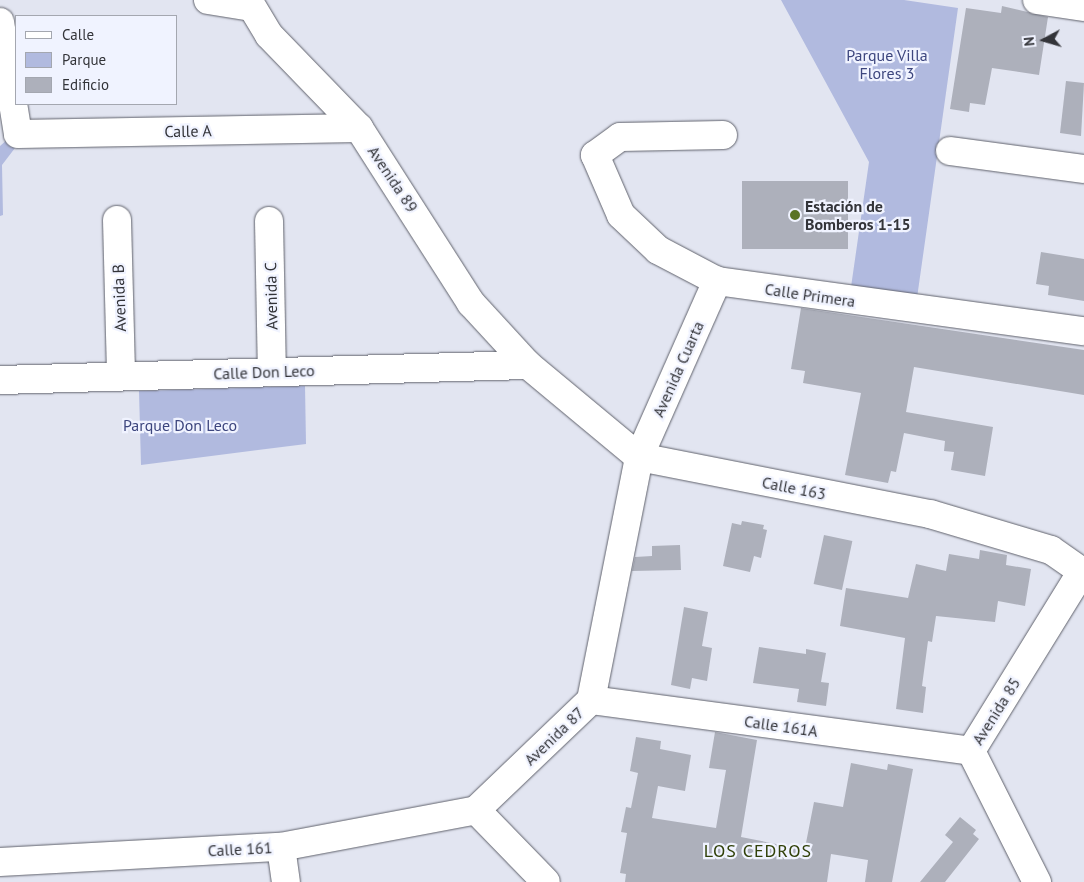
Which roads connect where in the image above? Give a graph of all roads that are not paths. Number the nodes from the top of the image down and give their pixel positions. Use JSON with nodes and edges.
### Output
{"nodes":[{"id":1,"x":208,"y":0,"type":"edge"},
{"id":2,"x":1037,"y":0,"type":"edge"},
{"id":3,"x":250,"y":3,"type":"edge"},
{"id":4,"x":1084,"y":7,"type":"edge"},
{"id":5,"x":0,"y":22,"type":"edge"},
{"id":6,"x":359,"y":128,"type":"junction"},
{"id":7,"x":723,"y":135,"type":"dead end"},
{"id":8,"x":950,"y":151,"type":"dead end"},
{"id":9,"x":1084,"y":169,"type":"edge"},
{"id":10,"x":117,"y":220,"type":"dead end"},
{"id":11,"x":269,"y":221,"type":"dead end"},
{"id":12,"x":717,"y":281,"type":"junction"},
{"id":13,"x":1084,"y":331,"type":"edge"},
{"id":14,"x":528,"y":365,"type":"junction"},
{"id":15,"x":272,"y":372,"type":"junction"},
{"id":16,"x":121,"y":376,"type":"junction"},
{"id":17,"x":0,"y":380,"type":"edge"},
{"id":18,"x":639,"y":457,"type":"junction"},
{"id":19,"x":1083,"y":572,"type":"edge"},
{"id":20,"x":591,"y":700,"type":"junction"},
{"id":21,"x":971,"y":751,"type":"junction"},
{"id":22,"x":476,"y":810,"type":"junction"},
{"id":23,"x":281,"y":847,"type":"junction"},
{"id":24,"x":0,"y":862,"type":"edge"},
{"id":25,"x":36,"y":871,"type":"edge"},
{"id":26,"x":286,"y":882,"type":"edge"},
{"id":27,"x":546,"y":882,"type":"edge"},
{"id":28,"x":1037,"y":882,"type":"edge"}],
"edges":[{"from":1,"to":3,"type":"street"},
{"from":2,"to":4,"type":"street"},
{"from":3,"to":6,"type":"street","name":"Avenida 89"},
{"from":5,"to":6,"type":"street","name":"Calle A"},
{"from":6,"to":14,"type":"street","name":"Avenida 89"},
{"from":7,"to":12,"type":"street","name":"Calle Primera"},
{"from":8,"to":9,"type":"street"},
{"from":10,"to":16,"type":"street","name":"Avenida B"},
{"from":11,"to":15,"type":"street","name":"Avenida C"},
{"from":12,"to":13,"type":"street","name":"Calle Primera"},
{"from":12,"to":18,"type":"street","name":"Avenida Cuarta"},
{"from":14,"to":15,"type":"street","name":"Calle Don Leco"},
{"from":14,"to":18,"type":"street","name":"Calle 163"},
{"from":15,"to":16,"type":"street","name":"Calle Don Leco"},
{"from":16,"to":17,"type":"street","name":"Calle Don Leco"},
{"from":18,"to":19,"type":"street","name":"Calle 163"},
{"from":18,"to":20,"type":"street","name":"Avenida 87"},
{"from":19,"to":21,"type":"street","name":"Avenida 85"},
{"from":20,"to":21,"type":"street","name":"Calle 161A"},
{"from":20,"to":22,"type":"street","name":"Avenida 87"},
{"from":21,"to":28,"type":"street","name":"Avenida 85"},
{"from":22,"to":23,"type":"street","name":"Calle 161"},
{"from":22,"to":27,"type":"street"},
{"from":23,"to":25,"type":"street","name":"Calle 161"},
{"from":23,"to":26,"type":"street"},
{"from":24,"to":25,"type":"street","name":"Calle 161"}]}
